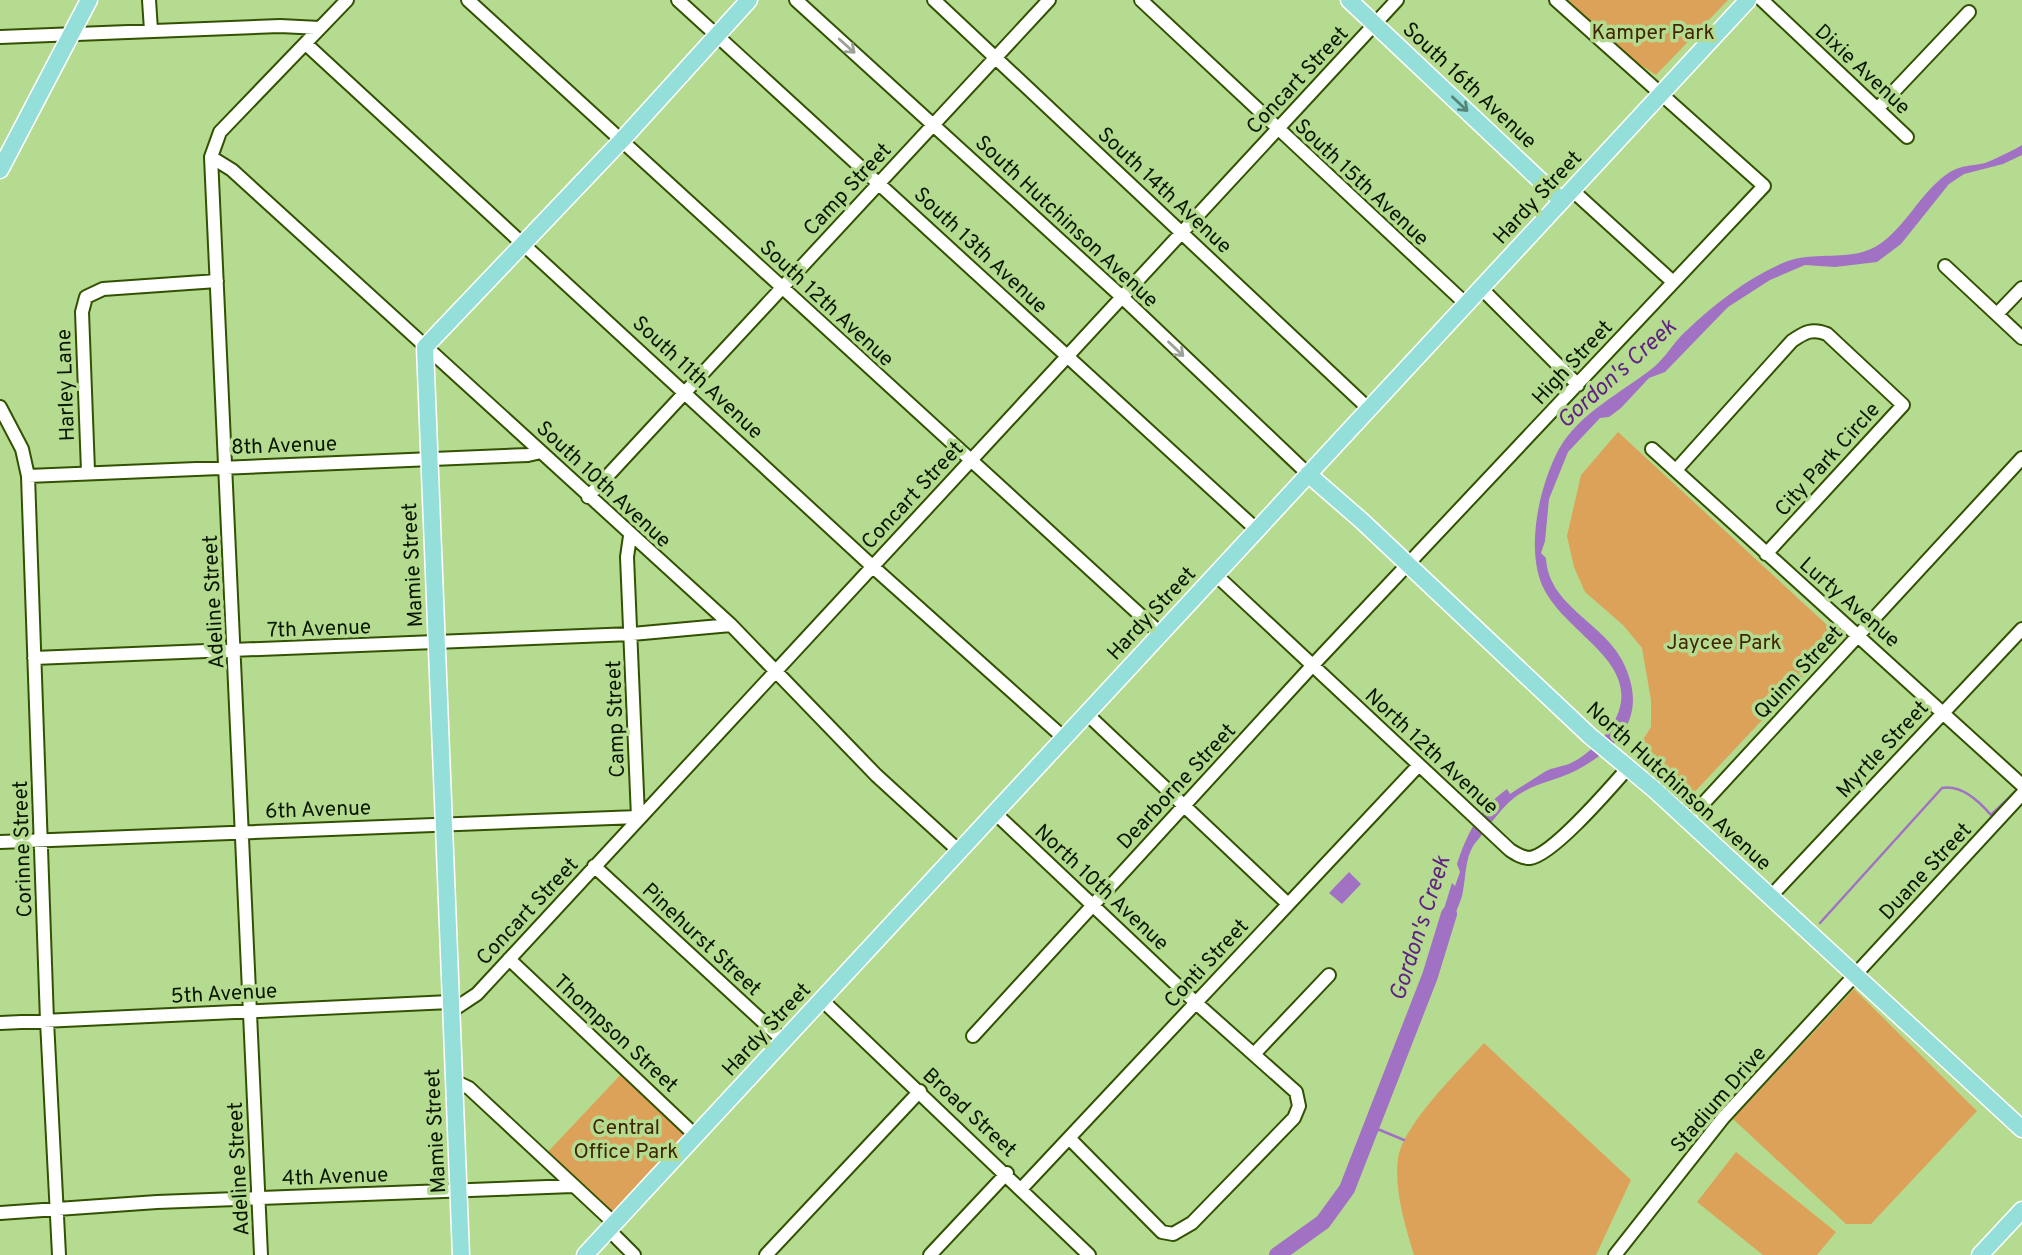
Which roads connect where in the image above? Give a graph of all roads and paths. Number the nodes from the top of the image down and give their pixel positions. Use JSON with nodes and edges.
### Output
{"nodes":[{"id":1,"x":89,"y":0,"type":"edge"},
{"id":2,"x":149,"y":0,"type":"edge"},
{"id":3,"x":346,"y":0,"type":"edge"},
{"id":4,"x":468,"y":0,"type":"edge"},
{"id":5,"x":677,"y":0,"type":"edge"},
{"id":6,"x":749,"y":0,"type":"edge"},
{"id":7,"x":796,"y":0,"type":"edge"},
{"id":8,"x":934,"y":0,"type":"edge"},
{"id":9,"x":1049,"y":0,"type":"edge"},
{"id":10,"x":1142,"y":0,"type":"edge"},
{"id":11,"x":1349,"y":0,"type":"edge"},
{"id":12,"x":1397,"y":0,"type":"edge"},
{"id":13,"x":1556,"y":0,"type":"edge"},
{"id":14,"x":1748,"y":0,"type":"edge"},
{"id":15,"x":1762,"y":0,"type":"edge"},
{"id":16,"x":1969,"y":12,"type":"dead end"},
{"id":17,"x":1374,"y":24,"type":"junction"},
{"id":18,"x":320,"y":28,"type":"junction"},
{"id":19,"x":151,"y":30,"type":"junction"},
{"id":20,"x":72,"y":35,"type":"junction"},
{"id":21,"x":716,"y":36,"type":"junction"},
{"id":22,"x":0,"y":37,"type":"edge"},
{"id":23,"x":306,"y":44,"type":"junction"},
{"id":24,"x":995,"y":57,"type":"junction"},
{"id":25,"x":1660,"y":96,"type":"junction"},
{"id":26,"x":1879,"y":107,"type":"junction"},
{"id":27,"x":933,"y":124,"type":"junction"},
{"id":28,"x":1278,"y":130,"type":"junction"},
{"id":29,"x":1907,"y":137,"type":"dead end"},
{"id":30,"x":622,"y":140,"type":"junction"},
{"id":31,"x":211,"y":157,"type":"junction"},
{"id":32,"x":0,"y":170,"type":"edge"},
{"id":33,"x":880,"y":182,"type":"junction"},
{"id":34,"x":1567,"y":195,"type":"junction"},
{"id":35,"x":1182,"y":233,"type":"junction"},
{"id":36,"x":524,"y":242,"type":"junction"},
{"id":37,"x":1945,"y":266,"type":"dead end"},
{"id":38,"x":217,"y":281,"type":"junction"},
{"id":39,"x":1673,"y":282,"type":"junction"},
{"id":40,"x":782,"y":287,"type":"junction"},
{"id":41,"x":1481,"y":288,"type":"junction"},
{"id":42,"x":2022,"y":288,"type":"edge"},
{"id":43,"x":1122,"y":297,"type":"junction"},
{"id":44,"x":1466,"y":304,"type":"junction"},
{"id":45,"x":1997,"y":314,"type":"junction"},
{"id":46,"x":2022,"y":338,"type":"edge"},
{"id":47,"x":425,"y":347,"type":"junction"},
{"id":48,"x":1068,"y":356,"type":"junction"},
{"id":49,"x":1578,"y":385,"type":"junction"},
{"id":50,"x":685,"y":391,"type":"junction"},
{"id":51,"x":0,"y":407,"type":"edge"},
{"id":52,"x":1369,"y":409,"type":"junction"},
{"id":53,"x":1652,"y":449,"type":"dead end"},
{"id":54,"x":541,"y":452,"type":"junction"},
{"id":55,"x":428,"y":458,"type":"junction"},
{"id":56,"x":2022,"y":458,"type":"edge"},
{"id":57,"x":970,"y":462,"type":"junction"},
{"id":58,"x":226,"y":466,"type":"junction"},
{"id":59,"x":1676,"y":470,"type":"junction"},
{"id":60,"x":88,"y":471,"type":"junction"},
{"id":61,"x":1308,"y":474,"type":"junction"},
{"id":62,"x":28,"y":476,"type":"junction"},
{"id":63,"x":588,"y":497,"type":"junction"},
{"id":64,"x":1257,"y":530,"type":"junction"},
{"id":65,"x":631,"y":536,"type":"junction"},
{"id":66,"x":1766,"y":554,"type":"junction"},
{"id":67,"x":1409,"y":564,"type":"junction"},
{"id":68,"x":872,"y":566,"type":"junction"},
{"id":69,"x":1216,"y":575,"type":"junction"},
{"id":70,"x":731,"y":625,"type":"junction"},
{"id":71,"x":2022,"y":629,"type":"edge"},
{"id":72,"x":1161,"y":634,"type":"junction"},
{"id":73,"x":632,"y":635,"type":"junction"},
{"id":74,"x":1857,"y":635,"type":"junction"},
{"id":75,"x":437,"y":643,"type":"junction"},
{"id":76,"x":235,"y":650,"type":"junction"},
{"id":77,"x":34,"y":659,"type":"junction"},
{"id":78,"x":1312,"y":666,"type":"junction"},
{"id":79,"x":776,"y":671,"type":"junction"},
{"id":80,"x":1943,"y":712,"type":"junction"},
{"id":81,"x":1087,"y":714,"type":"junction"},
{"id":82,"x":1064,"y":738,"type":"junction"},
{"id":83,"x":1419,"y":765,"type":"junction"},
{"id":84,"x":1623,"y":765,"type":"junction"},
{"id":85,"x":2022,"y":785,"type":"edge"},
{"id":86,"x":2022,"y":794,"type":"edge"},
{"id":87,"x":1185,"y":805,"type":"junction"},
{"id":88,"x":995,"y":813,"type":"junction"},
{"id":89,"x":638,"y":817,"type":"junction"},
{"id":90,"x":1688,"y":820,"type":"junction"},
{"id":91,"x":445,"y":824,"type":"junction"},
{"id":92,"x":241,"y":831,"type":"junction"},
{"id":93,"x":40,"y":841,"type":"junction"},
{"id":94,"x":0,"y":842,"type":"edge"},
{"id":95,"x":959,"y":851,"type":"junction"},
{"id":96,"x":594,"y":866,"type":"junction"},
{"id":97,"x":1771,"y":897,"type":"junction"},
{"id":98,"x":1093,"y":904,"type":"junction"},
{"id":99,"x":1288,"y":904,"type":"junction"},
{"id":100,"x":509,"y":959,"type":"junction"},
{"id":101,"x":1329,"y":975,"type":"dead end"},
{"id":102,"x":1856,"y":975,"type":"junction"},
{"id":103,"x":822,"y":1000,"type":"junction"},
{"id":104,"x":1195,"y":1002,"type":"junction"},
{"id":105,"x":450,"y":1007,"type":"junction"},
{"id":106,"x":249,"y":1010,"type":"junction"},
{"id":107,"x":47,"y":1021,"type":"junction"},
{"id":108,"x":0,"y":1023,"type":"edge"},
{"id":109,"x":974,"y":1036,"type":"dead end"},
{"id":110,"x":784,"y":1041,"type":"junction"},
{"id":111,"x":1254,"y":1055,"type":"junction"},
{"id":112,"x":454,"y":1081,"type":"junction"},
{"id":113,"x":920,"y":1091,"type":"junction"},
{"id":114,"x":2022,"y":1129,"type":"edge"},
{"id":115,"x":696,"y":1136,"type":"junction"},
{"id":116,"x":1069,"y":1138,"type":"junction"},
{"id":117,"x":1006,"y":1173,"type":"junction"},
{"id":118,"x":573,"y":1186,"type":"junction"},
{"id":119,"x":1022,"y":1188,"type":"junction"},
{"id":120,"x":459,"y":1190,"type":"junction"},
{"id":121,"x":259,"y":1198,"type":"junction"},
{"id":122,"x":57,"y":1210,"type":"junction"},
{"id":123,"x":2022,"y":1210,"type":"edge"},
{"id":124,"x":0,"y":1213,"type":"edge"},
{"id":125,"x":612,"y":1226,"type":"junction"},
{"id":126,"x":59,"y":1255,"type":"edge"},
{"id":127,"x":261,"y":1255,"type":"edge"},
{"id":128,"x":461,"y":1255,"type":"edge"},
{"id":129,"x":585,"y":1255,"type":"edge"},
{"id":130,"x":634,"y":1255,"type":"edge"},
{"id":131,"x":765,"y":1255,"type":"edge"},
{"id":132,"x":930,"y":1255,"type":"edge"},
{"id":133,"x":1089,"y":1255,"type":"edge"},
{"id":134,"x":1615,"y":1255,"type":"edge"},
{"id":135,"x":1980,"y":1255,"type":"edge"}],
"edges":[{"from":1,"to":20,"type":"main road"},
{"from":2,"to":19,"type":"street"},
{"from":3,"to":18,"type":"street","name":"Adeline Street"},
{"from":4,"to":30,"type":"street","name":"South 12th Avenue"},
{"from":5,"to":21,"type":"street","name":"South 13th Avenue"},
{"from":6,"to":21,"type":"main road"},
{"from":7,"to":27,"type":"street","name":"South Hutchinson Avenue","one_way":true},
{"from":8,"to":24,"type":"street","name":"South 14th Avenue"},
{"from":9,"to":24,"type":"street","name":"Camp Street"},
{"from":10,"to":28,"type":"street","name":"South 15th Avenue"},
{"from":11,"to":17,"type":"main road","name":"South 16th Avenue"},
{"from":12,"to":17,"type":"street","name":"Concart Street"},
{"from":13,"to":25,"type":"street"},
{"from":14,"to":25,"type":"main road","name":"Hardy Street"},
{"from":15,"to":26,"type":"street","name":"Dixie Avenue"},
{"from":16,"to":26,"type":"street"},
{"from":17,"to":28,"type":"street","name":"Concart Street"},
{"from":17,"to":34,"type":"main road","name":"South 16th Avenue","one_way":true},
{"from":18,"to":19,"type":"street"},
{"from":18,"to":23,"type":"street","name":"Adeline Street"},
{"from":19,"to":20,"type":"street"},
{"from":20,"to":22,"type":"street"},
{"from":20,"to":32,"type":"main road"},
{"from":21,"to":30,"type":"main road"},
{"from":21,"to":33,"type":"street","name":"South 13th Avenue"},
{"from":23,"to":31,"type":"street","name":"Adeline Street"},
{"from":23,"to":36,"type":"street","name":"South 11th Avenue"},
{"from":24,"to":27,"type":"street","name":"Camp Street"},
{"from":24,"to":35,"type":"street","name":"South 14th Avenue"},
{"from":25,"to":34,"type":"main road","name":"Hardy Street"},
{"from":25,"to":39,"type":"street","name":"High Street"},
{"from":26,"to":29,"type":"street","name":"Dixie Avenue"},
{"from":27,"to":33,"type":"street","name":"Camp Street"},
{"from":27,"to":43,"type":"street","name":"South Hutchinson Avenue"},
{"from":28,"to":35,"type":"street","name":"Concart Street"},
{"from":28,"to":44,"type":"street","name":"South 15th Avenue"},
{"from":30,"to":36,"type":"main road"},
{"from":30,"to":40,"type":"street","name":"South 12th Avenue"},
{"from":31,"to":38,"type":"street","name":"Adeline Street"},
{"from":31,"to":47,"type":"street","name":"South 10th Avenue"},
{"from":33,"to":40,"type":"street","name":"Camp Street"},
{"from":33,"to":48,"type":"street","name":"South 13th Avenue"},
{"from":34,"to":39,"type":"street"},
{"from":34,"to":41,"type":"main road","name":"Hardy Street"},
{"from":35,"to":43,"type":"street","name":"Concart Street"},
{"from":35,"to":52,"type":"street","name":"South 14th Avenue"},
{"from":36,"to":47,"type":"main road"},
{"from":36,"to":50,"type":"street","name":"South 11th Avenue"},
{"from":37,"to":45,"type":"street"},
{"from":38,"to":58,"type":"street","name":"Adeline Street"},
{"from":38,"to":60,"type":"street","name":"Harley Lane"},
{"from":39,"to":49,"type":"street","name":"High Street"},
{"from":40,"to":50,"type":"street","name":"Camp Street"},
{"from":40,"to":57,"type":"street","name":"South 12th Avenue"},
{"from":41,"to":44,"type":"main road","name":"Hardy Street"},
{"from":41,"to":49,"type":"street"},
{"from":42,"to":45,"type":"street"},
{"from":43,"to":48,"type":"street","name":"Concart Street"},
{"from":43,"to":61,"type":"street","name":"South Hutchinson Avenue","one_way":true},
{"from":44,"to":52,"type":"main road","name":"Hardy Street"},
{"from":45,"to":46,"type":"street"},
{"from":47,"to":54,"type":"street","name":"South 10th Avenue"},
{"from":47,"to":55,"type":"main road","name":"Mamie Street"},
{"from":48,"to":57,"type":"street","name":"Concart Street"},
{"from":48,"to":64,"type":"street","name":"South 13th Avenue"},
{"from":49,"to":67,"type":"street","name":"High Street"},
{"from":50,"to":63,"type":"street","name":"Camp Street"},
{"from":50,"to":68,"type":"street","name":"South 11th Avenue"},
{"from":51,"to":62,"type":"street","name":"Corinne Street"},
{"from":52,"to":61,"type":"main road","name":"Hardy Street"},
{"from":53,"to":59,"type":"street","name":"Lurty Avenue"},
{"from":54,"to":55,"type":"street","name":"8th Avenue"},
{"from":54,"to":63,"type":"street","name":"South 10th Avenue"},
{"from":55,"to":58,"type":"street","name":"8th Avenue"},
{"from":55,"to":75,"type":"main road","name":"Mamie Street"},
{"from":56,"to":74,"type":"street","name":"Quinn Street"},
{"from":57,"to":68,"type":"street","name":"Concart Street"},
{"from":57,"to":72,"type":"street","name":"South 12th Avenue"},
{"from":58,"to":60,"type":"street","name":"8th Avenue"},
{"from":58,"to":76,"type":"street","name":"Adeline Street"},
{"from":59,"to":66,"type":"street","name":"Lurty Avenue"},
{"from":59,"to":66,"type":"street","name":"City Park Circle"},
{"from":60,"to":62,"type":"street","name":"8th Avenue"},
{"from":61,"to":64,"type":"main road","name":"Hardy Street"},
{"from":61,"to":67,"type":"main road","name":"North Hutchinson Avenue"},
{"from":62,"to":77,"type":"street","name":"Corinne Street"},
{"from":63,"to":65,"type":"street","name":"South 10th Avenue"},
{"from":64,"to":69,"type":"main road","name":"Hardy Street"},
{"from":65,"to":70,"type":"street","name":"South 10th Avenue"},
{"from":65,"to":73,"type":"street","name":"Camp Street"},
{"from":66,"to":74,"type":"street","name":"Lurty Avenue"},
{"from":67,"to":78,"type":"street","name":"Dearborne Street"},
{"from":67,"to":84,"type":"main road","name":"North Hutchinson Avenue"},
{"from":68,"to":79,"type":"street","name":"Concart Street"},
{"from":68,"to":82,"type":"street","name":"South 11th Avenue"},
{"from":69,"to":72,"type":"main road","name":"Hardy Street"},
{"from":69,"to":78,"type":"street","name":"North 12th Avenue"},
{"from":70,"to":73,"type":"street","name":"7th Avenue"},
{"from":70,"to":79,"type":"street","name":"South 10th Avenue"},
{"from":71,"to":80,"type":"street","name":"Myrtle Street"},
{"from":72,"to":81,"type":"main road","name":"Hardy Street"},
{"from":73,"to":75,"type":"street","name":"7th Avenue"},
{"from":73,"to":89,"type":"street","name":"Camp Street"},
{"from":74,"to":80,"type":"street","name":"Lurty Avenue"},
{"from":74,"to":90,"type":"street","name":"Quinn Street"},
{"from":75,"to":76,"type":"street","name":"7th Avenue"},
{"from":75,"to":91,"type":"main road","name":"Mamie Street"},
{"from":76,"to":77,"type":"street","name":"7th Avenue"},
{"from":76,"to":92,"type":"street","name":"Adeline Street"},
{"from":77,"to":93,"type":"street","name":"Corinne Street"},
{"from":78,"to":83,"type":"street","name":"North 12th Avenue"},
{"from":78,"to":87,"type":"street","name":"Dearborne Street"},
{"from":79,"to":89,"type":"street","name":"Concart Street"},
{"from":79,"to":95,"type":"street","name":"South 10th Avenue"},
{"from":80,"to":85,"type":"street","name":"Lurty Avenue"},
{"from":80,"to":97,"type":"street","name":"Myrtle Street"},
{"from":81,"to":82,"type":"main road","name":"Hardy Street"},
{"from":81,"to":87,"type":"street"},
{"from":82,"to":88,"type":"main road","name":"Hardy Street"},
{"from":83,"to":84,"type":"street","name":"North 12th Avenue"},
{"from":83,"to":99,"type":"street","name":"Conti Street"},
{"from":84,"to":90,"type":"main road","name":"North Hutchinson Avenue"},
{"from":86,"to":102,"type":"street","name":"Duane Street"},
{"from":87,"to":98,"type":"street","name":"Dearborne Street"},
{"from":87,"to":99,"type":"street"},
{"from":88,"to":95,"type":"main road","name":"Hardy Street"},
{"from":88,"to":98,"type":"street","name":"North 10th Avenue"},
{"from":89,"to":91,"type":"street","name":"6th Avenue"},
{"from":89,"to":96,"type":"street","name":"Concart Street"},
{"from":90,"to":97,"type":"main road","name":"North Hutchinson Avenue"},
{"from":91,"to":92,"type":"street","name":"6th Avenue"},
{"from":91,"to":105,"type":"main road","name":"Mamie Street"},
{"from":92,"to":93,"type":"street","name":"6th Avenue"},
{"from":92,"to":106,"type":"street","name":"Adeline Street"},
{"from":93,"to":94,"type":"street","name":"6th Avenue"},
{"from":93,"to":107,"type":"street","name":"Corinne Street"},
{"from":95,"to":103,"type":"main road","name":"Hardy Street"},
{"from":96,"to":100,"type":"street","name":"Concart Street"},
{"from":96,"to":110,"type":"street","name":"Pinehurst Street"},
{"from":97,"to":102,"type":"main road","name":"North Hutchinson Avenue"},
{"from":98,"to":104,"type":"street","name":"North 10th Avenue"},
{"from":98,"to":109,"type":"street","name":"Dearborne Street"},
{"from":99,"to":104,"type":"street","name":"Conti Street"},
{"from":100,"to":105,"type":"street","name":"Concart Street"},
{"from":100,"to":115,"type":"street","name":"Thompson Street"},
{"from":101,"to":111,"type":"street"},
{"from":102,"to":114,"type":"main road","name":"North Hutchinson Avenue"},
{"from":102,"to":134,"type":"street","name":"Stadium Drive"},
{"from":103,"to":110,"type":"main road","name":"Hardy Street"},
{"from":103,"to":113,"type":"street","name":"Broad Street"},
{"from":104,"to":111,"type":"street","name":"North 10th Avenue"},
{"from":104,"to":116,"type":"street","name":"Conti Street"},
{"from":105,"to":106,"type":"street","name":"5th Avenue"},
{"from":105,"to":112,"type":"main road","name":"Mamie Street"},
{"from":106,"to":107,"type":"street","name":"5th Avenue"},
{"from":106,"to":121,"type":"street","name":"Adeline Street"},
{"from":107,"to":108,"type":"street","name":"5th Avenue"},
{"from":107,"to":122,"type":"street","name":"Corinne Street"},
{"from":110,"to":115,"type":"main road","name":"Hardy Street"},
{"from":111,"to":116,"type":"street","name":"North 10th Avenue"},
{"from":112,"to":118,"type":"street"},
{"from":112,"to":120,"type":"main road","name":"Mamie Street"},
{"from":113,"to":117,"type":"street","name":"Broad Street"},
{"from":113,"to":131,"type":"street"},
{"from":115,"to":125,"type":"main road","name":"Hardy Street"},
{"from":116,"to":119,"type":"street","name":"Conti Street"},
{"from":117,"to":119,"type":"street","name":"Broad Street"},
{"from":117,"to":132,"type":"street"},
{"from":118,"to":120,"type":"street","name":"4th Avenue"},
{"from":118,"to":125,"type":"street"},
{"from":119,"to":133,"type":"street","name":"Broad Street"},
{"from":120,"to":121,"type":"street","name":"4th Avenue"},
{"from":120,"to":128,"type":"main road","name":"Mamie Street"},
{"from":121,"to":122,"type":"street","name":"4th Avenue"},
{"from":121,"to":127,"type":"street","name":"Adeline Street"},
{"from":122,"to":124,"type":"street","name":"4th Avenue"},
{"from":122,"to":126,"type":"street","name":"Corinne Street"},
{"from":123,"to":135,"type":"main road"},
{"from":125,"to":129,"type":"main road","name":"Hardy Street"},
{"from":125,"to":130,"type":"street"}]}
